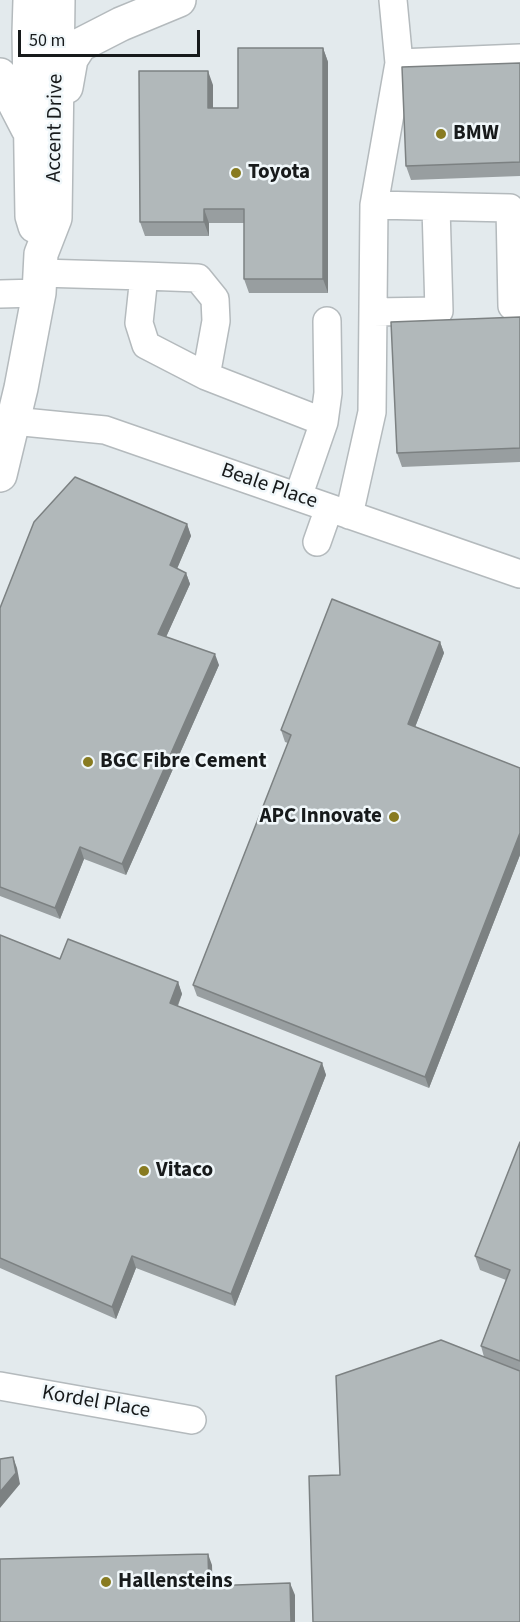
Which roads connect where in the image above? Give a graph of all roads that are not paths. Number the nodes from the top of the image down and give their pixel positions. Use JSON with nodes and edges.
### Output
{"nodes":[{"id":1,"x":30,"y":0,"type":"edge"},
{"id":2,"x":58,"y":0,"type":"edge"},
{"id":3,"x":179,"y":0,"type":"edge"},
{"id":4,"x":393,"y":0,"type":"edge"},
{"id":5,"x":520,"y":58,"type":"edge"},
{"id":6,"x":399,"y":63,"type":"junction"},
{"id":7,"x":0,"y":75,"type":"edge"},
{"id":8,"x":44,"y":132,"type":"junction"},
{"id":9,"x":374,"y":205,"type":"junction"},
{"id":10,"x":436,"y":207,"type":"junction"},
{"id":11,"x":40,"y":273,"type":"junction"},
{"id":12,"x":144,"y":276,"type":"junction"},
{"id":13,"x":0,"y":294,"type":"edge"},
{"id":14,"x":512,"y":306,"type":"dead end"},
{"id":15,"x":373,"y":312,"type":"junction"},
{"id":16,"x":327,"y":321,"type":"dead end"},
{"id":17,"x":206,"y":376,"type":"junction"},
{"id":18,"x":13,"y":421,"type":"junction"},
{"id":19,"x":324,"y":422,"type":"junction"},
{"id":20,"x":0,"y":475,"type":"edge"},
{"id":21,"x":298,"y":497,"type":"junction"},
{"id":22,"x":339,"y":512,"type":"junction"},
{"id":23,"x":317,"y":542,"type":"dead end"},
{"id":24,"x":520,"y":574,"type":"edge"},
{"id":25,"x":0,"y":1386,"type":"edge"},
{"id":26,"x":192,"y":1420,"type":"dead end"}],
"edges":[{"from":1,"to":8,"type":"main road","name":"Accent Drive"},
{"from":2,"to":8,"type":"main road","name":"Accent Drive"},
{"from":3,"to":8,"type":"main road"},
{"from":4,"to":6,"type":"street"},
{"from":5,"to":6,"type":"street"},
{"from":6,"to":9,"type":"street"},
{"from":7,"to":8,"type":"main road"},
{"from":8,"to":11,"type":"main road","name":"Accent Drive"},
{"from":9,"to":10,"type":"street"},
{"from":9,"to":15,"type":"street"},
{"from":10,"to":14,"type":"street"},
{"from":10,"to":15,"type":"street"},
{"from":11,"to":12,"type":"street"},
{"from":11,"to":13,"type":"street"},
{"from":11,"to":18,"type":"main road","name":"Accent Drive"},
{"from":12,"to":17,"type":"street"},
{"from":12,"to":17,"type":"street"},
{"from":15,"to":22,"type":"street"},
{"from":16,"to":19,"type":"street"},
{"from":17,"to":19,"type":"street"},
{"from":18,"to":20,"type":"main road","name":"Accent Drive"},
{"from":18,"to":21,"type":"street","name":"Beale Place"},
{"from":19,"to":21,"type":"street"},
{"from":21,"to":22,"type":"street","name":"Beale Place"},
{"from":22,"to":23,"type":"street"},
{"from":22,"to":24,"type":"street","name":"Beale Place"},
{"from":25,"to":26,"type":"street","name":"Kordel Place"}]}
